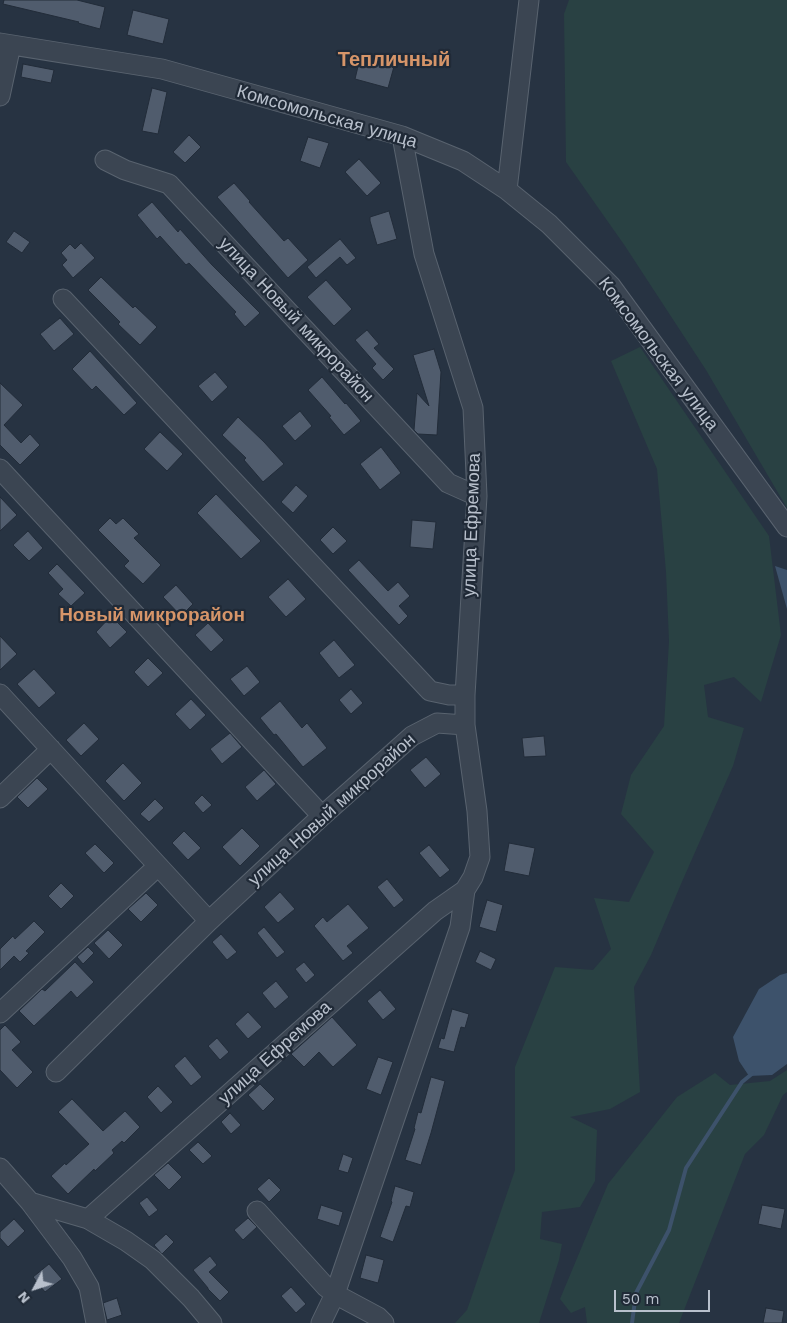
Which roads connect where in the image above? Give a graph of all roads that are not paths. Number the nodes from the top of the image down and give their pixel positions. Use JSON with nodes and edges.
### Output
{"nodes":[{"id":1,"x":529,"y":0,"type":"edge"},
{"id":2,"x":6,"y":44,"type":"edge"},
{"id":3,"x":0,"y":96,"type":"edge"},
{"id":4,"x":402,"y":136,"type":"junction"},
{"id":5,"x":105,"y":160,"type":"dead end"},
{"id":6,"x":507,"y":190,"type":"junction"},
{"id":7,"x":63,"y":299,"type":"dead end"},
{"id":8,"x":0,"y":469,"type":"edge"},
{"id":9,"x":477,"y":496,"type":"junction"},
{"id":10,"x":787,"y":527,"type":"edge"},
{"id":11,"x":0,"y":694,"type":"edge"},
{"id":12,"x":464,"y":695,"type":"junction"},
{"id":13,"x":465,"y":725,"type":"junction"},
{"id":14,"x":51,"y":749,"type":"junction"},
{"id":15,"x":0,"y":798,"type":"edge"},
{"id":16,"x":322,"y":816,"type":"junction"},
{"id":17,"x":158,"y":866,"type":"junction"},
{"id":18,"x":465,"y":890,"type":"junction"},
{"id":19,"x":209,"y":922,"type":"junction"},
{"id":20,"x":0,"y":1013,"type":"edge"},
{"id":21,"x":56,"y":1072,"type":"dead end"},
{"id":22,"x":0,"y":1168,"type":"edge"},
{"id":23,"x":30,"y":1202,"type":"junction"},
{"id":24,"x":257,"y":1211,"type":"dead end"},
{"id":25,"x":88,"y":1219,"type":"junction"},
{"id":26,"x":335,"y":1294,"type":"junction"},
{"id":27,"x":96,"y":1323,"type":"edge"},
{"id":28,"x":212,"y":1323,"type":"edge"},
{"id":29,"x":321,"y":1323,"type":"edge"},
{"id":30,"x":384,"y":1323,"type":"edge"}],
"edges":[{"from":1,"to":6,"type":"street"},
{"from":2,"to":3,"type":"street"},
{"from":2,"to":4,"type":"street","name":"Комсомольская улица"},
{"from":4,"to":6,"type":"street","name":"Комсомольская улица"},
{"from":4,"to":9,"type":"street","name":"улица Ефремова"},
{"from":5,"to":9,"type":"street","name":"улица Новый микрорайон"},
{"from":6,"to":10,"type":"street","name":"Комсомольская улица"},
{"from":7,"to":12,"type":"street"},
{"from":8,"to":16,"type":"street"},
{"from":9,"to":12,"type":"street","name":"улица Ефремова"},
{"from":11,"to":14,"type":"street"},
{"from":12,"to":13,"type":"street","name":"улица Ефремова"},
{"from":13,"to":16,"type":"street","name":"улица Новый микрорайон"},
{"from":13,"to":18,"type":"street","name":"улица Ефремова"},
{"from":14,"to":15,"type":"street"},
{"from":14,"to":17,"type":"street"},
{"from":16,"to":19,"type":"street","name":"улица Новый микрорайон"},
{"from":17,"to":19,"type":"street"},
{"from":17,"to":20,"type":"street"},
{"from":18,"to":25,"type":"street","name":"улица Ефремова"},
{"from":18,"to":26,"type":"street","name":"улица Ефремова"},
{"from":19,"to":21,"type":"street","name":"улица Новый микрорайон"},
{"from":22,"to":23,"type":"street"},
{"from":23,"to":25,"type":"street"},
{"from":23,"to":27,"type":"street"},
{"from":24,"to":26,"type":"street"},
{"from":25,"to":28,"type":"street"},
{"from":26,"to":29,"type":"street","name":"улица Ефремова"},
{"from":26,"to":30,"type":"street"}]}
